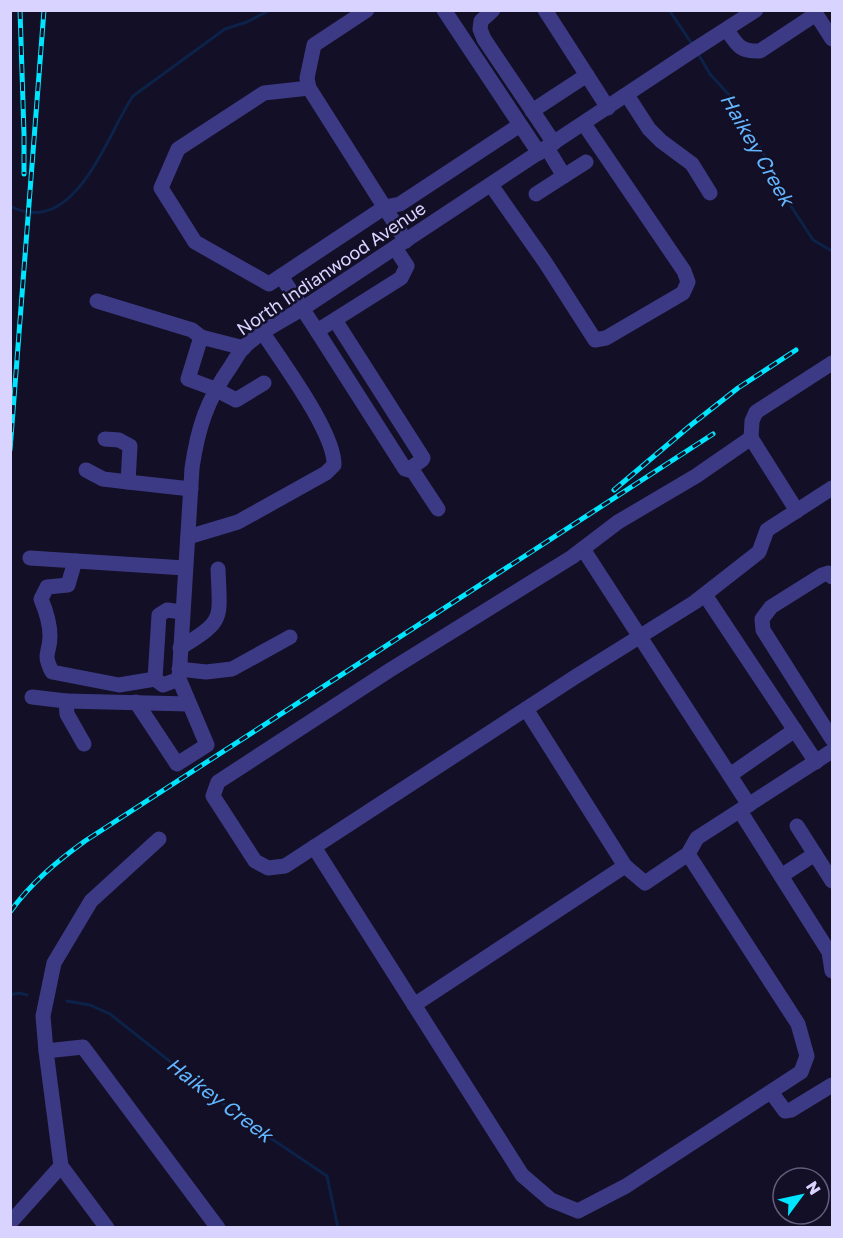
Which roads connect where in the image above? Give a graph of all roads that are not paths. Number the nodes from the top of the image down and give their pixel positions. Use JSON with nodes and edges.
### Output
{"nodes":[{"id":1,"x":367,"y":10,"type":"edge"},
{"id":2,"x":444,"y":10,"type":"edge"},
{"id":3,"x":493,"y":10,"type":"edge"},
{"id":4,"x":544,"y":10,"type":"edge"},
{"id":5,"x":756,"y":10,"type":"edge"},
{"id":6,"x":727,"y":30,"type":"junction"},
{"id":7,"x":832,"y":39,"type":"edge"},
{"id":8,"x":586,"y":75,"type":"junction"},
{"id":9,"x":309,"y":88,"type":"junction"},
{"id":10,"x":627,"y":95,"type":"junction"},
{"id":11,"x":608,"y":108,"type":"junction"},
{"id":12,"x":532,"y":111,"type":"junction"},
{"id":13,"x":584,"y":124,"type":"junction"},
{"id":14,"x":520,"y":125,"type":"junction"},
{"id":15,"x":547,"y":148,"type":"junction"},
{"id":16,"x":586,"y":162,"type":"dead end"},
{"id":17,"x":564,"y":176,"type":"junction"},
{"id":18,"x":491,"y":185,"type":"junction"},
{"id":19,"x":710,"y":193,"type":"dead end"},
{"id":20,"x":536,"y":194,"type":"dead end"},
{"id":21,"x":385,"y":207,"type":"junction"},
{"id":22,"x":401,"y":244,"type":"junction"},
{"id":23,"x":281,"y":276,"type":"junction"},
{"id":24,"x":97,"y":301,"type":"dead end"},
{"id":25,"x":302,"y":309,"type":"junction"},
{"id":26,"x":335,"y":320,"type":"junction"},
{"id":27,"x":317,"y":331,"type":"junction"},
{"id":28,"x":263,"y":333,"type":"junction"},
{"id":29,"x":201,"y":337,"type":"junction"},
{"id":30,"x":244,"y":348,"type":"junction"},
{"id":31,"x":832,"y":363,"type":"edge"},
{"id":32,"x":264,"y":383,"type":"dead end"},
{"id":33,"x":215,"y":389,"type":"junction"},
{"id":34,"x":379,"y":391,"type":"junction"},
{"id":35,"x":362,"y":402,"type":"junction"},
{"id":36,"x":751,"y":438,"type":"junction"},
{"id":37,"x":105,"y":439,"type":"dead end"},
{"id":38,"x":411,"y":468,"type":"junction"},
{"id":39,"x":86,"y":470,"type":"dead end"},
{"id":40,"x":128,"y":482,"type":"junction"},
{"id":41,"x":832,"y":488,"type":"edge"},
{"id":42,"x":191,"y":489,"type":"junction"},
{"id":43,"x":438,"y":509,"type":"dead end"},
{"id":44,"x":797,"y":511,"type":"junction"},
{"id":45,"x":188,"y":537,"type":"junction"},
{"id":46,"x":583,"y":549,"type":"junction"},
{"id":47,"x":30,"y":558,"type":"dead end"},
{"id":48,"x":75,"y":561,"type":"junction"},
{"id":49,"x":185,"y":568,"type":"junction"},
{"id":50,"x":218,"y":569,"type":"dead end"},
{"id":51,"x":832,"y":577,"type":"edge"},
{"id":52,"x":705,"y":595,"type":"junction"},
{"id":53,"x":182,"y":612,"type":"junction"},
{"id":54,"x":640,"y":636,"type":"junction"},
{"id":55,"x":290,"y":637,"type":"dead end"},
{"id":56,"x":180,"y":648,"type":"junction"},
{"id":57,"x":179,"y":674,"type":"junction"},
{"id":58,"x":155,"y":679,"type":"junction"},
{"id":59,"x":32,"y":697,"type":"dead end"},
{"id":60,"x":66,"y":701,"type":"junction"},
{"id":61,"x":136,"y":702,"type":"junction"},
{"id":62,"x":189,"y":704,"type":"junction"},
{"id":63,"x":526,"y":709,"type":"junction"},
{"id":64,"x":795,"y":730,"type":"junction"},
{"id":65,"x":832,"y":739,"type":"edge"},
{"id":66,"x":84,"y":744,"type":"dead end"},
{"id":67,"x":832,"y":751,"type":"edge"},
{"id":68,"x":816,"y":762,"type":"junction"},
{"id":69,"x":730,"y":775,"type":"junction"},
{"id":70,"x":745,"y":808,"type":"junction"},
{"id":71,"x":797,"y":826,"type":"dead end"},
{"id":72,"x":159,"y":839,"type":"dead end"},
{"id":73,"x":314,"y":847,"type":"junction"},
{"id":74,"x":688,"y":854,"type":"junction"},
{"id":75,"x":815,"y":854,"type":"junction"},
{"id":76,"x":625,"y":866,"type":"junction"},
{"id":77,"x":781,"y":876,"type":"junction"},
{"id":78,"x":832,"y":881,"type":"edge"},
{"id":79,"x":832,"y":971,"type":"edge"},
{"id":80,"x":414,"y":1005,"type":"junction"},
{"id":81,"x":46,"y":1051,"type":"junction"},
{"id":82,"x":832,"y":1085,"type":"edge"},
{"id":83,"x":771,"y":1092,"type":"junction"},
{"id":84,"x":61,"y":1166,"type":"junction"},
{"id":85,"x":10,"y":1223,"type":"edge"},
{"id":86,"x":107,"y":1227,"type":"edge"},
{"id":87,"x":218,"y":1227,"type":"edge"}],
"edges":[{"from":1,"to":9,"type":"street"},
{"from":2,"to":14,"type":"street"},
{"from":3,"to":12,"type":"street"},
{"from":4,"to":8,"type":"street"},
{"from":5,"to":6,"type":"street","name":"North Indianwood Avenue"},
{"from":6,"to":7,"type":"street"},
{"from":6,"to":10,"type":"street","name":"North Indianwood Avenue"},
{"from":8,"to":11,"type":"street"},
{"from":8,"to":12,"type":"street"},
{"from":9,"to":21,"type":"street"},
{"from":9,"to":23,"type":"street"},
{"from":10,"to":11,"type":"street","name":"North Indianwood Avenue"},
{"from":10,"to":19,"type":"street"},
{"from":11,"to":13,"type":"street","name":"North Indianwood Avenue"},
{"from":12,"to":15,"type":"street"},
{"from":13,"to":15,"type":"street","name":"North Indianwood Avenue"},
{"from":13,"to":18,"type":"street"},
{"from":14,"to":15,"type":"street"},
{"from":14,"to":21,"type":"street"},
{"from":15,"to":17,"type":"street"},
{"from":15,"to":18,"type":"street","name":"North Indianwood Avenue"},
{"from":16,"to":17,"type":"street"},
{"from":17,"to":20,"type":"street"},
{"from":18,"to":22,"type":"street","name":"North Indianwood Avenue"},
{"from":21,"to":22,"type":"street"},
{"from":21,"to":23,"type":"street"},
{"from":22,"to":25,"type":"street","name":"North Indianwood Avenue"},
{"from":22,"to":26,"type":"street"},
{"from":23,"to":25,"type":"street"},
{"from":24,"to":29,"type":"street"},
{"from":25,"to":27,"type":"street"},
{"from":25,"to":28,"type":"street","name":"North Indianwood Avenue"},
{"from":26,"to":27,"type":"street"},
{"from":26,"to":34,"type":"street"},
{"from":27,"to":35,"type":"street"},
{"from":28,"to":30,"type":"street","name":"North Indianwood Avenue"},
{"from":28,"to":45,"type":"street"},
{"from":29,"to":30,"type":"street"},
{"from":29,"to":33,"type":"street"},
{"from":30,"to":33,"type":"street","name":"North Indianwood Avenue"},
{"from":31,"to":36,"type":"street"},
{"from":32,"to":33,"type":"street"},
{"from":33,"to":42,"type":"street","name":"North Indianwood Avenue"},
{"from":34,"to":35,"type":"street"},
{"from":34,"to":38,"type":"street"},
{"from":35,"to":38,"type":"street"},
{"from":36,"to":44,"type":"street"},
{"from":36,"to":46,"type":"street"},
{"from":37,"to":40,"type":"street"},
{"from":38,"to":43,"type":"street"},
{"from":39,"to":40,"type":"street"},
{"from":40,"to":42,"type":"street"},
{"from":41,"to":44,"type":"street"},
{"from":42,"to":45,"type":"street","name":"North Indianwood Avenue"},
{"from":44,"to":52,"type":"street"},
{"from":45,"to":49,"type":"street","name":"North Indianwood Avenue"},
{"from":46,"to":54,"type":"street"},
{"from":46,"to":73,"type":"street"},
{"from":47,"to":48,"type":"street"},
{"from":48,"to":49,"type":"street"},
{"from":48,"to":58,"type":"street"},
{"from":49,"to":53,"type":"street","name":"North Indianwood Avenue"},
{"from":50,"to":56,"type":"street"},
{"from":51,"to":65,"type":"street"},
{"from":52,"to":54,"type":"street"},
{"from":52,"to":64,"type":"street"},
{"from":53,"to":56,"type":"street","name":"North Indianwood Avenue"},
{"from":53,"to":58,"type":"street"},
{"from":54,"to":63,"type":"street"},
{"from":54,"to":69,"type":"street"},
{"from":55,"to":57,"type":"street"},
{"from":56,"to":57,"type":"street","name":"North Indianwood Avenue"},
{"from":57,"to":58,"type":"street"},
{"from":57,"to":62,"type":"street","name":"North Indianwood Avenue"},
{"from":59,"to":60,"type":"street"},
{"from":60,"to":61,"type":"street"},
{"from":60,"to":66,"type":"street"},
{"from":61,"to":62,"type":"street"},
{"from":61,"to":62,"type":"street","name":"North Indianwood Avenue"},
{"from":63,"to":73,"type":"street"},
{"from":63,"to":76,"type":"street"},
{"from":64,"to":68,"type":"street"},
{"from":64,"to":69,"type":"street"},
{"from":67,"to":68,"type":"street"},
{"from":68,"to":70,"type":"street"},
{"from":69,"to":70,"type":"street"},
{"from":70,"to":74,"type":"street"},
{"from":70,"to":77,"type":"street"},
{"from":71,"to":75,"type":"street"},
{"from":72,"to":81,"type":"street"},
{"from":73,"to":80,"type":"street"},
{"from":74,"to":76,"type":"street"},
{"from":74,"to":83,"type":"street"},
{"from":75,"to":77,"type":"street"},
{"from":75,"to":78,"type":"street"},
{"from":76,"to":80,"type":"street"},
{"from":77,"to":79,"type":"street"},
{"from":80,"to":83,"type":"street"},
{"from":81,"to":84,"type":"street"},
{"from":81,"to":87,"type":"street"},
{"from":82,"to":83,"type":"street"},
{"from":84,"to":85,"type":"street"},
{"from":84,"to":86,"type":"street"}]}
